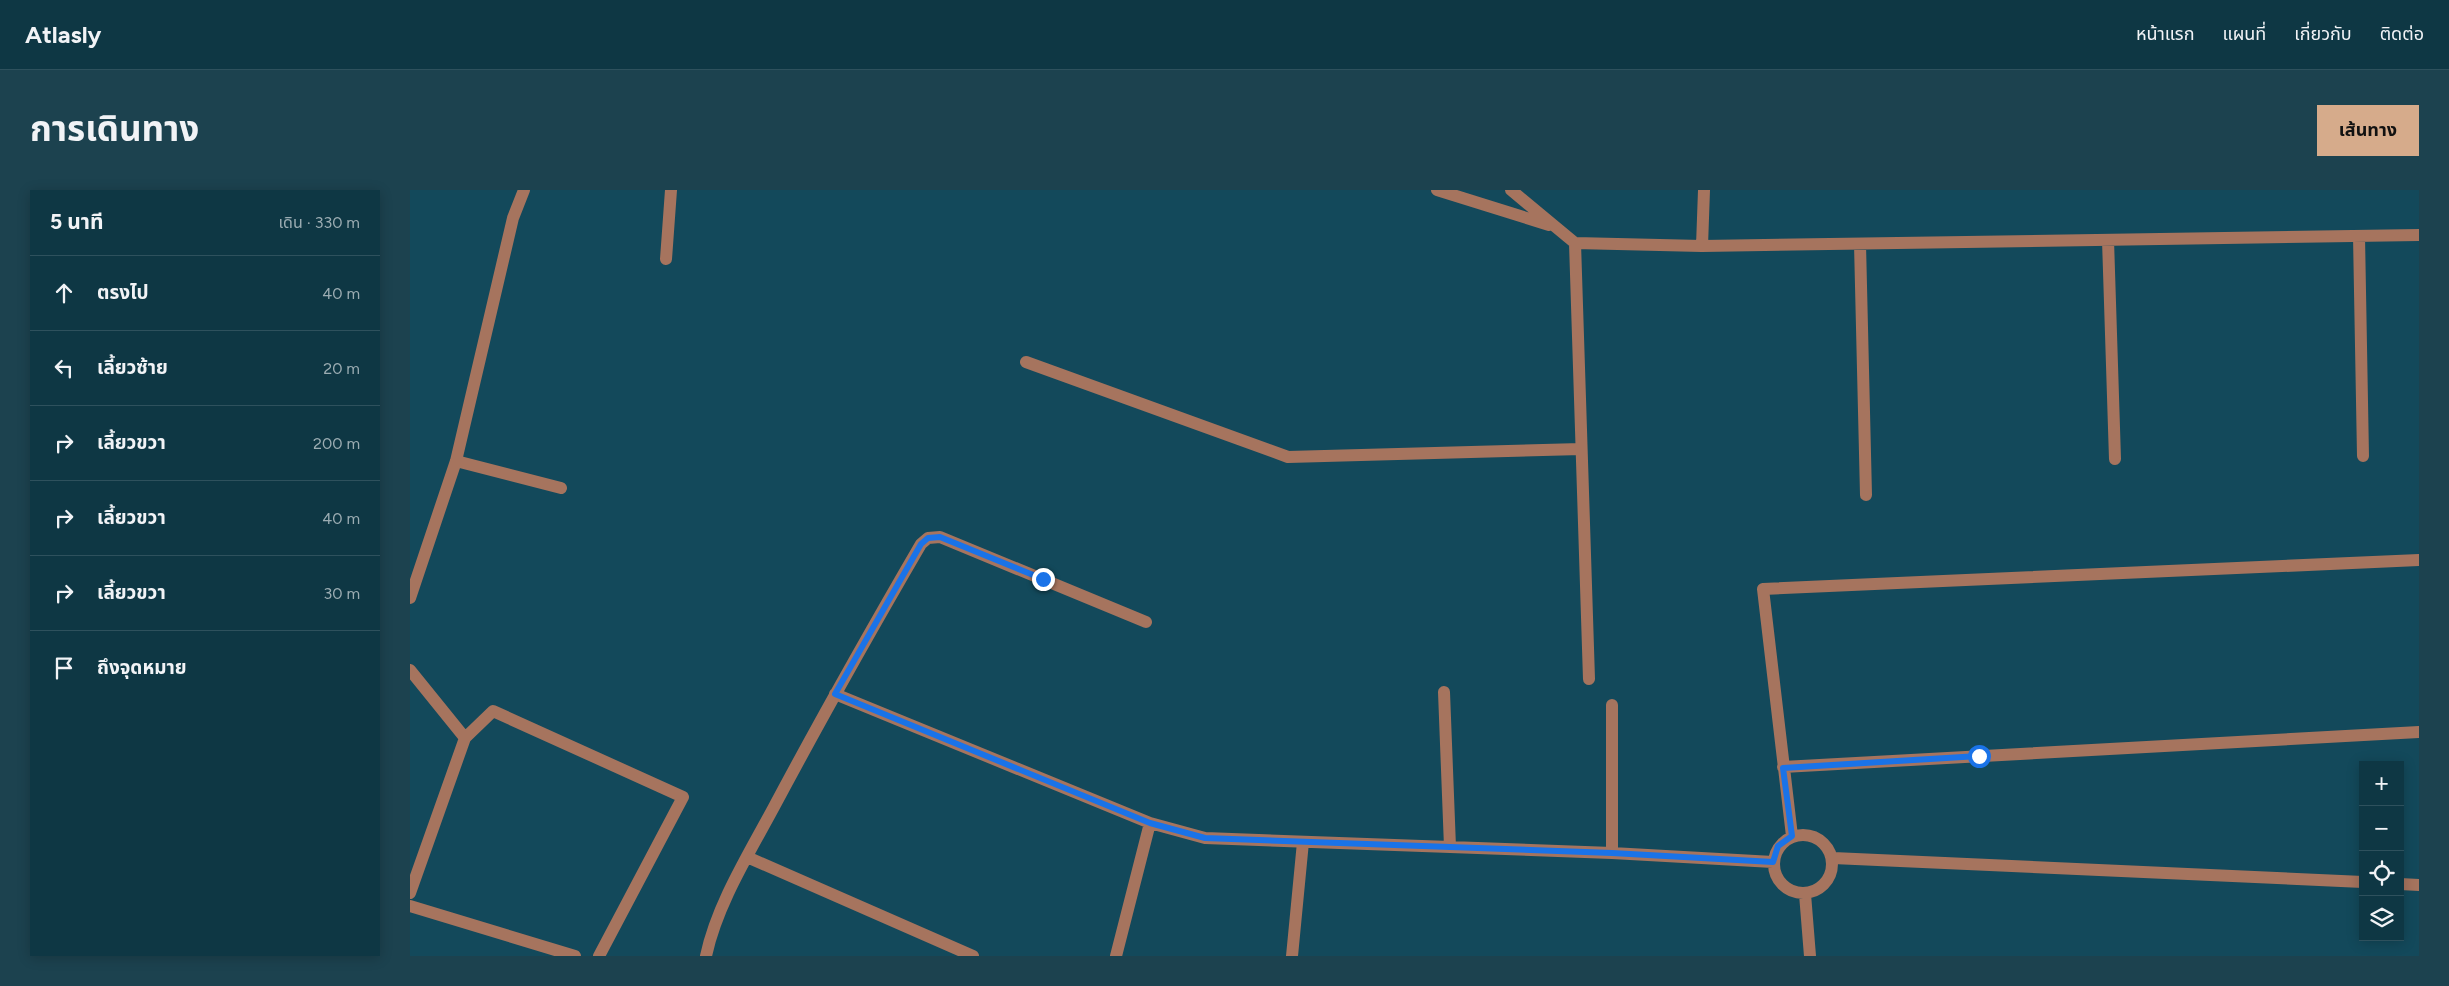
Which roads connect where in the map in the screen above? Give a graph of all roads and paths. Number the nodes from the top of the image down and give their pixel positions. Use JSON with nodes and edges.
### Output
{"nodes":[{"id":1,"x":524,"y":190,"type":"edge"},
{"id":2,"x":671,"y":190,"type":"edge"},
{"id":3,"x":1437,"y":190,"type":"edge"},
{"id":4,"x":1512,"y":190,"type":"edge"},
{"id":5,"x":1704,"y":190,"type":"edge"},
{"id":6,"x":1554,"y":226,"type":"junction"},
{"id":7,"x":2419,"y":234,"type":"edge"},
{"id":8,"x":2358,"y":236,"type":"junction"},
{"id":9,"x":2108,"y":240,"type":"junction"},
{"id":10,"x":1575,"y":243,"type":"junction"},
{"id":11,"x":1860,"y":244,"type":"junction"},
{"id":12,"x":1702,"y":246,"type":"junction"},
{"id":13,"x":666,"y":259,"type":"dead end"},
{"id":14,"x":1026,"y":362,"type":"dead end"},
{"id":15,"x":1581,"y":449,"type":"junction"},
{"id":16,"x":2363,"y":456,"type":"dead end"},
{"id":17,"x":2115,"y":459,"type":"dead end"},
{"id":18,"x":456,"y":461,"type":"junction"},
{"id":19,"x":561,"y":488,"type":"dead end"},
{"id":20,"x":1866,"y":495,"type":"dead end"},
{"id":21,"x":2419,"y":560,"type":"edge"},
{"id":22,"x":410,"y":598,"type":"edge"},
{"id":23,"x":1146,"y":622,"type":"dead end"},
{"id":24,"x":410,"y":670,"type":"edge"},
{"id":25,"x":1588,"y":680,"type":"dead end"},
{"id":26,"x":1444,"y":692,"type":"dead end"},
{"id":27,"x":835,"y":694,"type":"junction"},
{"id":28,"x":1612,"y":705,"type":"dead end"},
{"id":29,"x":2419,"y":732,"type":"edge"},
{"id":30,"x":465,"y":738,"type":"junction"},
{"id":31,"x":1783,"y":768,"type":"junction"},
{"id":32,"x":1150,"y":823,"type":"junction"},
{"id":33,"x":1792,"y":836,"type":"junction"},
{"id":34,"x":1303,"y":842,"type":"junction"},
{"id":35,"x":1450,"y":847,"type":"junction"},
{"id":36,"x":1612,"y":853,"type":"junction"},
{"id":37,"x":747,"y":857,"type":"junction"},
{"id":38,"x":1833,"y":858,"type":"junction"},
{"id":39,"x":1773,"y":862,"type":"junction"},
{"id":40,"x":2359,"y":882,"type":"edge"},
{"id":41,"x":2404,"y":884,"type":"edge"},
{"id":42,"x":2419,"y":885,"type":"edge"},
{"id":43,"x":410,"y":893,"type":"edge"},
{"id":44,"x":1805,"y":894,"type":"junction"},
{"id":45,"x":410,"y":906,"type":"edge"},
{"id":46,"x":575,"y":956,"type":"edge"},
{"id":47,"x":599,"y":956,"type":"edge"},
{"id":48,"x":706,"y":956,"type":"edge"},
{"id":49,"x":973,"y":956,"type":"edge"},
{"id":50,"x":1116,"y":956,"type":"edge"},
{"id":51,"x":1292,"y":956,"type":"edge"},
{"id":52,"x":1810,"y":956,"type":"edge"}],
"edges":[{"from":1,"to":18,"type":"street"},
{"from":2,"to":13,"type":"street"},
{"from":3,"to":6,"type":"street"},
{"from":4,"to":6,"type":"street"},
{"from":5,"to":12,"type":"street"},
{"from":6,"to":10,"type":"street"},
{"from":7,"to":8,"type":"street"},
{"from":8,"to":9,"type":"street"},
{"from":8,"to":16,"type":"street"},
{"from":9,"to":11,"type":"street"},
{"from":9,"to":17,"type":"street"},
{"from":10,"to":12,"type":"street"},
{"from":10,"to":15,"type":"street"},
{"from":11,"to":12,"type":"street"},
{"from":11,"to":20,"type":"street"},
{"from":14,"to":15,"type":"street"},
{"from":15,"to":25,"type":"street"},
{"from":18,"to":19,"type":"street"},
{"from":18,"to":22,"type":"street"},
{"from":21,"to":31,"type":"street"},
{"from":23,"to":27,"type":"street"},
{"from":24,"to":30,"type":"street"},
{"from":26,"to":35,"type":"street"},
{"from":27,"to":32,"type":"street"},
{"from":27,"to":37,"type":"street"},
{"from":28,"to":36,"type":"street"},
{"from":29,"to":31,"type":"street"},
{"from":30,"to":43,"type":"street"},
{"from":30,"to":47,"type":"street"},
{"from":31,"to":33,"type":"street"},
{"from":32,"to":34,"type":"street"},
{"from":32,"to":50,"type":"street"},
{"from":33,"to":38,"type":"street"},
{"from":33,"to":39,"type":"street"},
{"from":34,"to":35,"type":"street"},
{"from":34,"to":51,"type":"street"},
{"from":35,"to":36,"type":"street"},
{"from":36,"to":39,"type":"street"},
{"from":37,"to":48,"type":"street"},
{"from":37,"to":49,"type":"street"},
{"from":38,"to":40,"type":"street"},
{"from":38,"to":44,"type":"street"},
{"from":39,"to":44,"type":"street"},
{"from":41,"to":42,"type":"street"},
{"from":44,"to":52,"type":"street"},
{"from":45,"to":46,"type":"street"}]}
